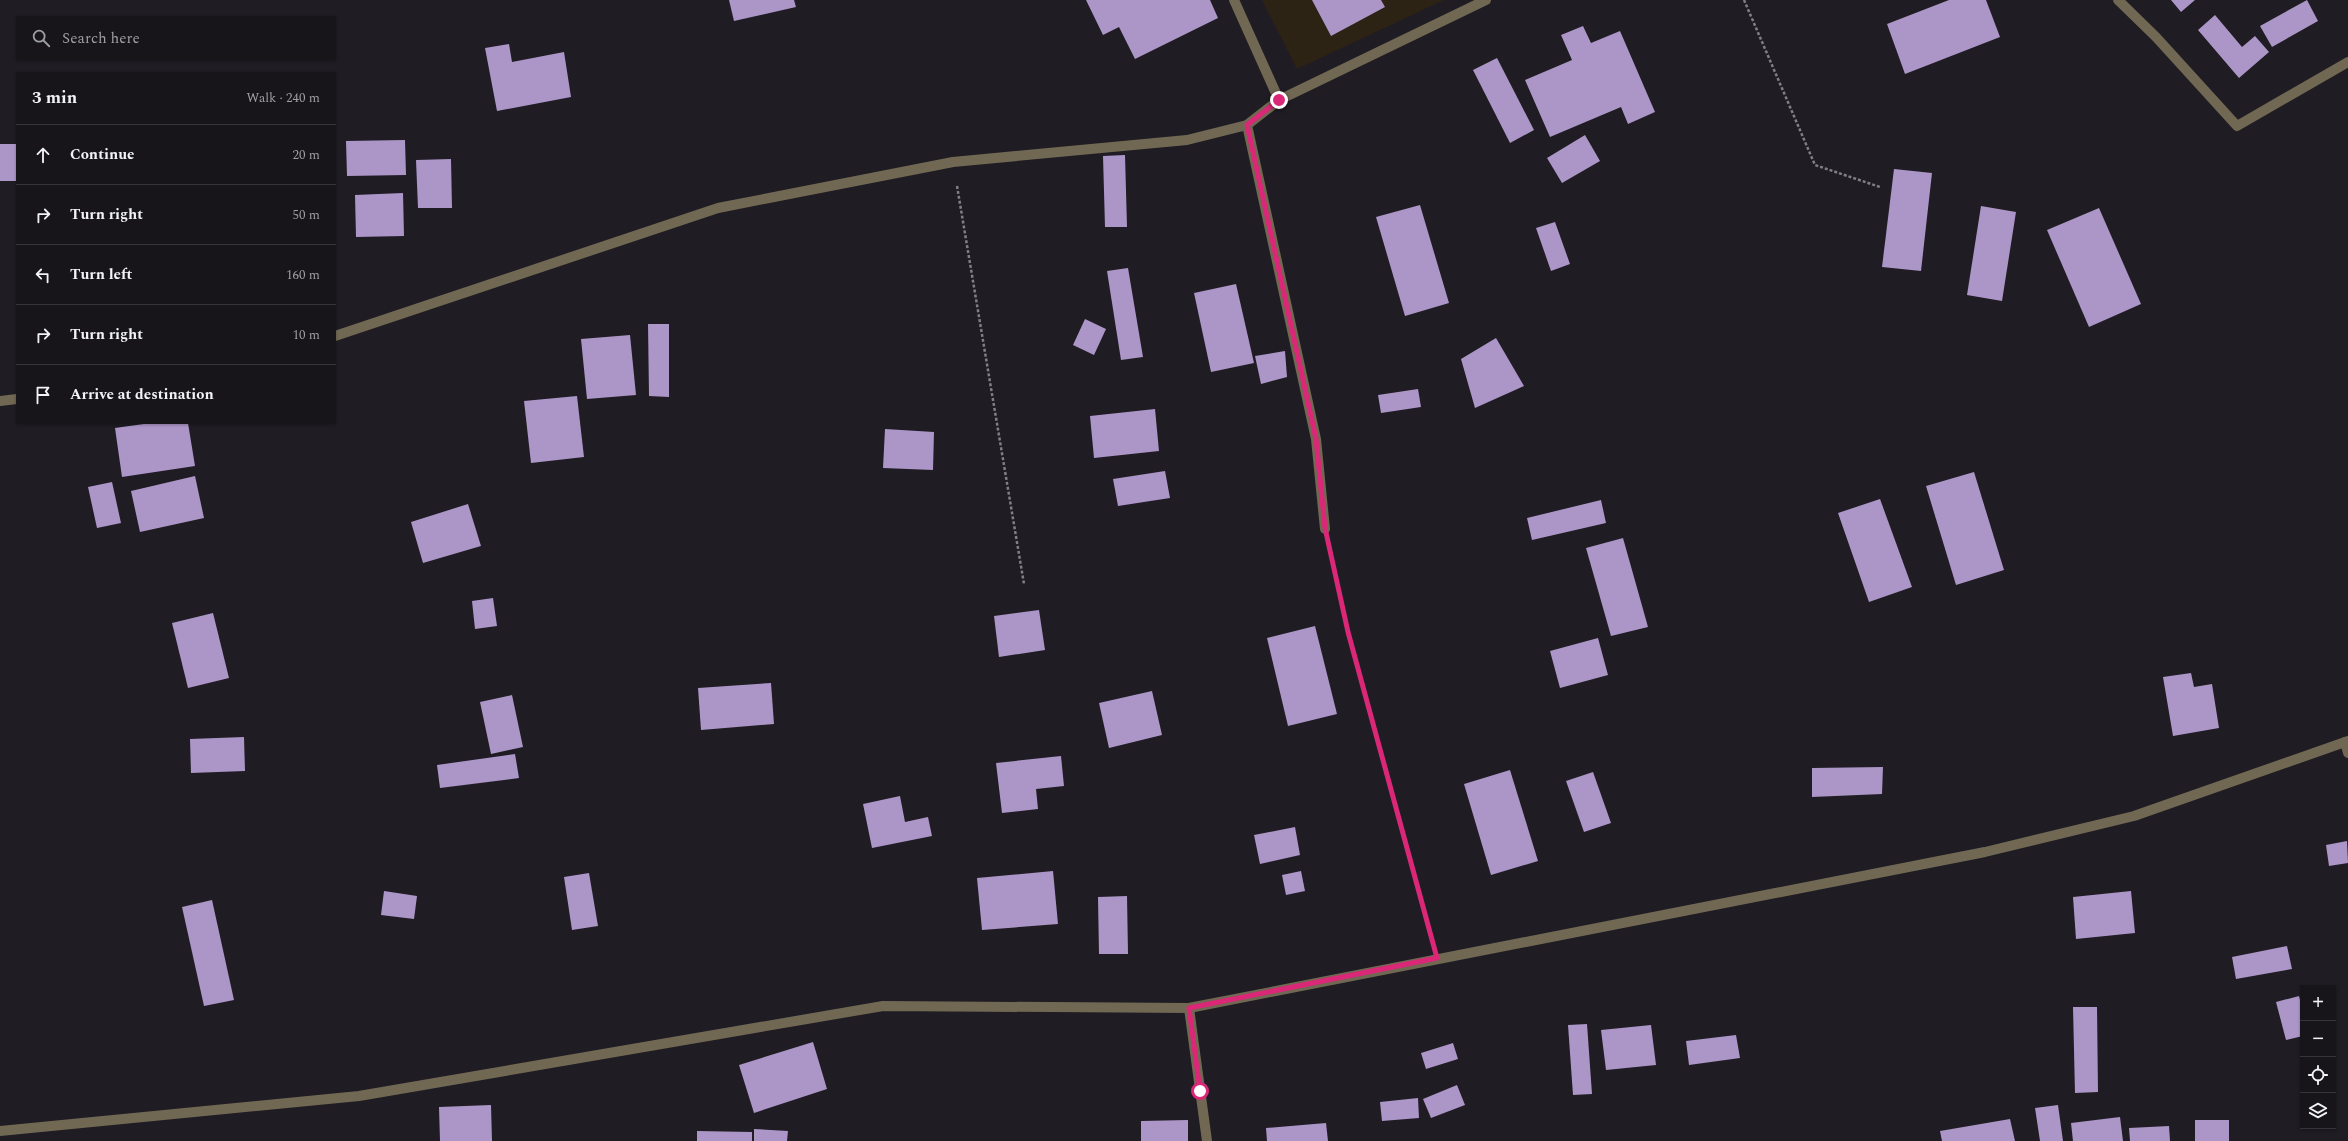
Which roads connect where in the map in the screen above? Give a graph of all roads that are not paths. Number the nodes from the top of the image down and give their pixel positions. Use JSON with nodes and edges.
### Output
{"nodes":[{"id":1,"x":1234,"y":0,"type":"edge"},
{"id":2,"x":1486,"y":0,"type":"edge"},
{"id":3,"x":2118,"y":0,"type":"edge"},
{"id":4,"x":2348,"y":62,"type":"edge"},
{"id":5,"x":1279,"y":100,"type":"junction"},
{"id":6,"x":1247,"y":125,"type":"junction"},
{"id":7,"x":336,"y":336,"type":"edge"},
{"id":8,"x":16,"y":399,"type":"edge"},
{"id":9,"x":0,"y":401,"type":"edge"},
{"id":10,"x":1325,"y":528,"type":"road end"},
{"id":11,"x":2347,"y":742,"type":"edge"},
{"id":12,"x":2348,"y":753,"type":"edge"},
{"id":13,"x":1189,"y":1008,"type":"junction"},
{"id":14,"x":0,"y":1131,"type":"edge"},
{"id":15,"x":1207,"y":1141,"type":"edge"}],
"edges":[{"from":1,"to":5,"type":"street"},
{"from":2,"to":5,"type":"street"},
{"from":3,"to":4,"type":"street"},
{"from":5,"to":6,"type":"street"},
{"from":6,"to":7,"type":"street"},
{"from":6,"to":10,"type":"street"},
{"from":8,"to":9,"type":"street"},
{"from":11,"to":12,"type":"street"},
{"from":11,"to":13,"type":"street"},
{"from":13,"to":14,"type":"street"},
{"from":13,"to":15,"type":"street"}]}
